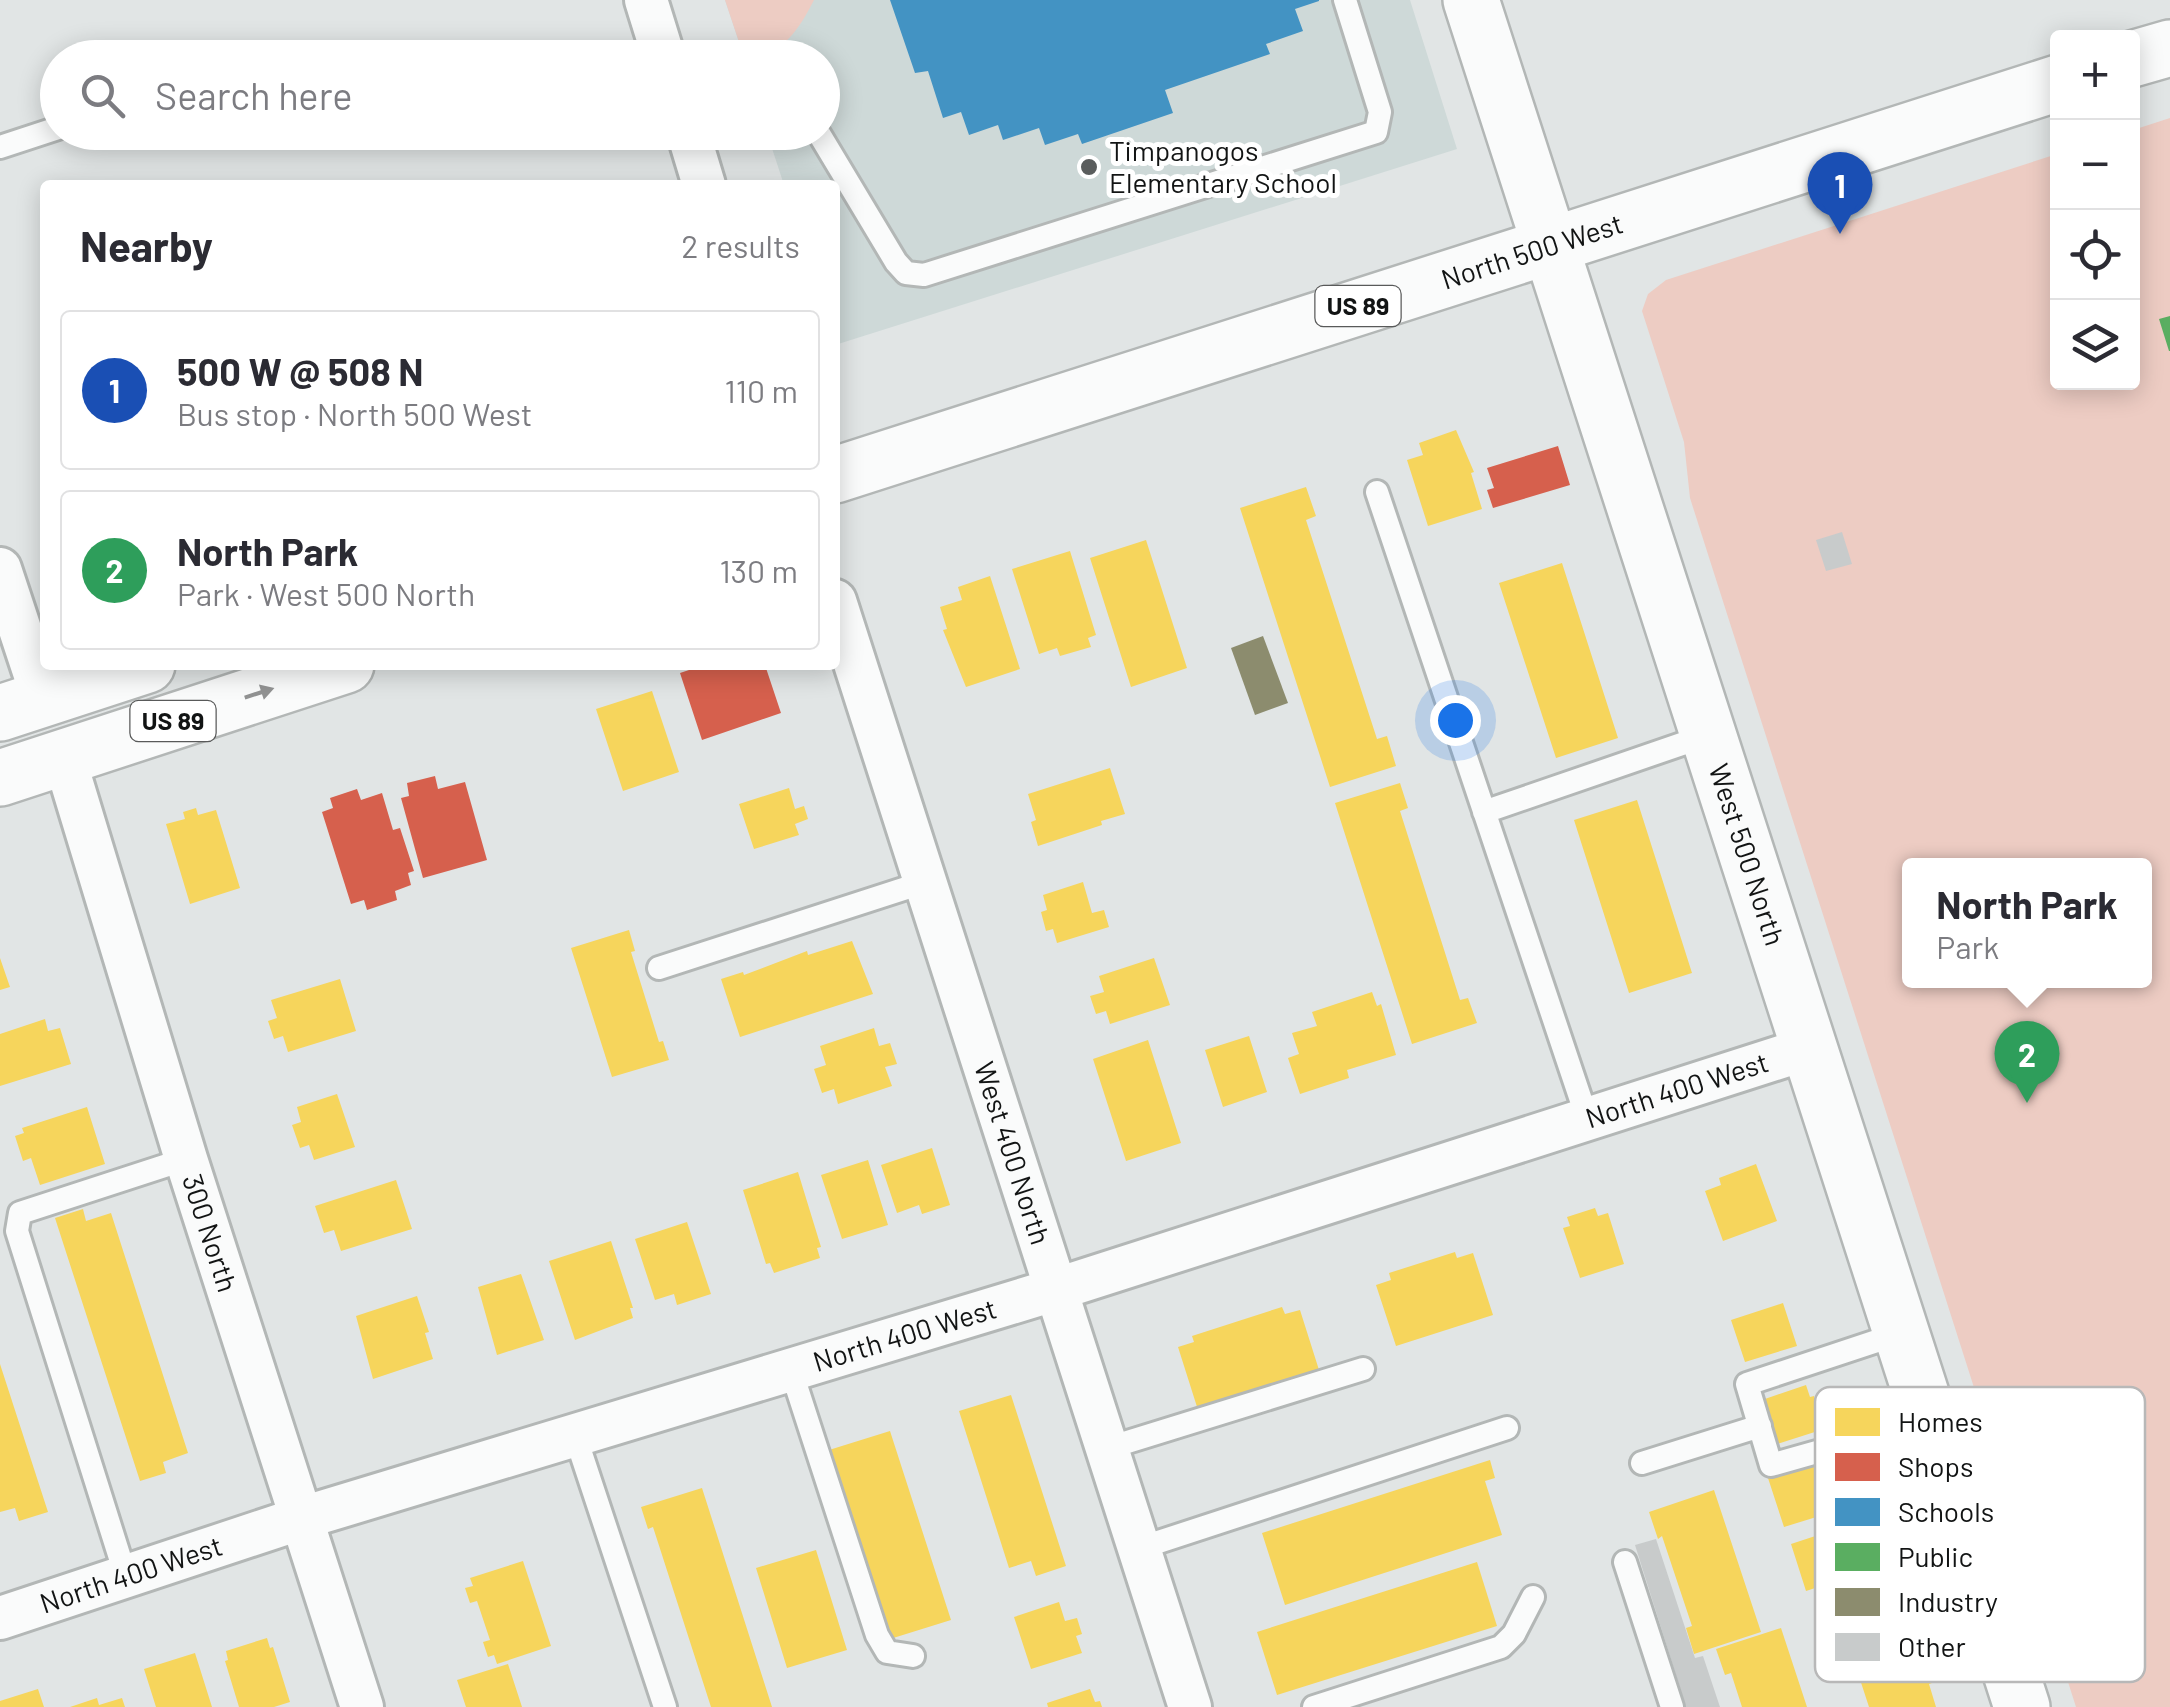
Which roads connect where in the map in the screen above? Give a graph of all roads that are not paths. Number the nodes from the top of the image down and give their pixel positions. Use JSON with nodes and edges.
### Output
{"nodes":[{"id":1,"x":646,"y":0,"type":"edge"},
{"id":2,"x":1344,"y":0,"type":"edge"},
{"id":3,"x":1471,"y":0,"type":"edge"},
{"id":4,"x":658,"y":40,"type":"edge"},
{"id":5,"x":2170,"y":48,"type":"edge"},
{"id":6,"x":2140,"y":57,"type":"edge"},
{"id":7,"x":2050,"y":86,"type":"edge"},
{"id":8,"x":40,"y":134,"type":"edge"},
{"id":9,"x":0,"y":146,"type":"edge"},
{"id":10,"x":700,"y":150,"type":"edge"},
{"id":11,"x":829,"y":150,"type":"edge"},
{"id":12,"x":703,"y":180,"type":"edge"},
{"id":13,"x":1550,"y":244,"type":"junction"},
{"id":14,"x":840,"y":473,"type":"edge"},
{"id":15,"x":1377,"y":492,"type":"dead end"},
{"id":16,"x":0,"y":569,"type":"edge"},
{"id":17,"x":840,"y":617,"type":"edge"},
{"id":18,"x":132,"y":670,"type":"edge"},
{"id":19,"x":331,"y":670,"type":"edge"},
{"id":20,"x":21,"y":706,"type":"edge"},
{"id":21,"x":1708,"y":735,"type":"junction"},
{"id":22,"x":64,"y":757,"type":"junction"},
{"id":23,"x":0,"y":778,"type":"edge"},
{"id":24,"x":1484,"y":812,"type":"junction"},
{"id":25,"x":925,"y":882,"type":"junction"},
{"id":26,"x":659,"y":968,"type":"dead end"},
{"id":27,"x":1809,"y":1048,"type":"junction"},
{"id":28,"x":1587,"y":1118,"type":"junction"},
{"id":29,"x":186,"y":1159,"type":"junction"},
{"id":30,"x":1056,"y":1289,"type":"junction"},
{"id":31,"x":1901,"y":1333,"type":"junction"},
{"id":32,"x":791,"y":1370,"type":"junction"},
{"id":33,"x":1362,"y":1370,"type":"dead end"},
{"id":34,"x":1919,"y":1387,"type":"edge"},
{"id":35,"x":1760,"y":1426,"type":"junction"},
{"id":36,"x":1507,"y":1428,"type":"dead end"},
{"id":37,"x":575,"y":1435,"type":"junction"},
{"id":38,"x":1108,"y":1448,"type":"junction"},
{"id":39,"x":1815,"y":1453,"type":"edge"},
{"id":40,"x":1642,"y":1463,"type":"dead end"},
{"id":41,"x":302,"y":1518,"type":"junction"},
{"id":42,"x":1140,"y":1548,"type":"junction"},
{"id":43,"x":1625,"y":1562,"type":"dead end"},
{"id":44,"x":126,"y":1577,"type":"junction"},
{"id":45,"x":1533,"y":1598,"type":"dead end"},
{"id":46,"x":0,"y":1618,"type":"edge"},
{"id":47,"x":913,"y":1656,"type":"dead end"},
{"id":48,"x":2014,"y":1682,"type":"edge"},
{"id":49,"x":362,"y":1707,"type":"edge"},
{"id":50,"x":665,"y":1707,"type":"edge"},
{"id":51,"x":1190,"y":1707,"type":"edge"},
{"id":52,"x":1314,"y":1707,"type":"edge"},
{"id":53,"x":1672,"y":1707,"type":"edge"},
{"id":54,"x":2022,"y":1707,"type":"edge"}],
"edges":[{"from":1,"to":4,"type":"street"},
{"from":2,"to":11,"type":"lane"},
{"from":3,"to":13,"type":"street","name":"West 500 North"},
{"from":5,"to":6,"type":"street"},
{"from":7,"to":13,"type":"street","name":"North 500 West","number":"US 89"},
{"from":8,"to":9,"type":"lane"},
{"from":10,"to":12,"type":"street"},
{"from":13,"to":14,"type":"street","name":"North 500 West","number":"US 89"},
{"from":13,"to":21,"type":"street","name":"West 500 North"},
{"from":15,"to":24,"type":"lane"},
{"from":16,"to":20,"type":"street"},
{"from":17,"to":25,"type":"street","name":"West 400 North"},
{"from":18,"to":20,"type":"street","number":"US 89"},
{"from":22,"to":19,"type":"street","number":"US 89","one_way":true},
{"from":21,"to":24,"type":"lane"},
{"from":21,"to":27,"type":"street","name":"West 500 North"},
{"from":22,"to":23,"type":"street","number":"US 89"},
{"from":22,"to":29,"type":"street","name":"300 North"},
{"from":24,"to":28,"type":"lane"},
{"from":25,"to":26,"type":"lane"},
{"from":25,"to":30,"type":"street","name":"West 400 North"},
{"from":27,"to":28,"type":"street","name":"North 400 West"},
{"from":27,"to":31,"type":"street","name":"West 500 North"},
{"from":28,"to":30,"type":"street","name":"North 400 West"},
{"from":29,"to":41,"type":"street","name":"300 North"},
{"from":29,"to":44,"type":"lane"},
{"from":30,"to":32,"type":"street","name":"North 400 West"},
{"from":30,"to":38,"type":"street","name":"West 400 North"},
{"from":31,"to":34,"type":"street","name":"West 500 North"},
{"from":31,"to":35,"type":"lane"},
{"from":32,"to":37,"type":"street","name":"North 400 West"},
{"from":32,"to":47,"type":"lane"},
{"from":33,"to":38,"type":"lane"},
{"from":35,"to":39,"type":"lane"},
{"from":35,"to":40,"type":"lane"},
{"from":36,"to":42,"type":"lane"},
{"from":37,"to":41,"type":"street","name":"North 400 West"},
{"from":37,"to":50,"type":"lane"},
{"from":38,"to":42,"type":"street","name":"West 400 North"},
{"from":41,"to":44,"type":"street","name":"North 400 West"},
{"from":41,"to":49,"type":"street","name":"300 North"},
{"from":42,"to":51,"type":"street","name":"West 400 North"},
{"from":43,"to":53,"type":"lane"},
{"from":44,"to":46,"type":"street","name":"North 400 West"},
{"from":45,"to":52,"type":"lane"},
{"from":48,"to":54,"type":"street","name":"West 500 North"}]}
